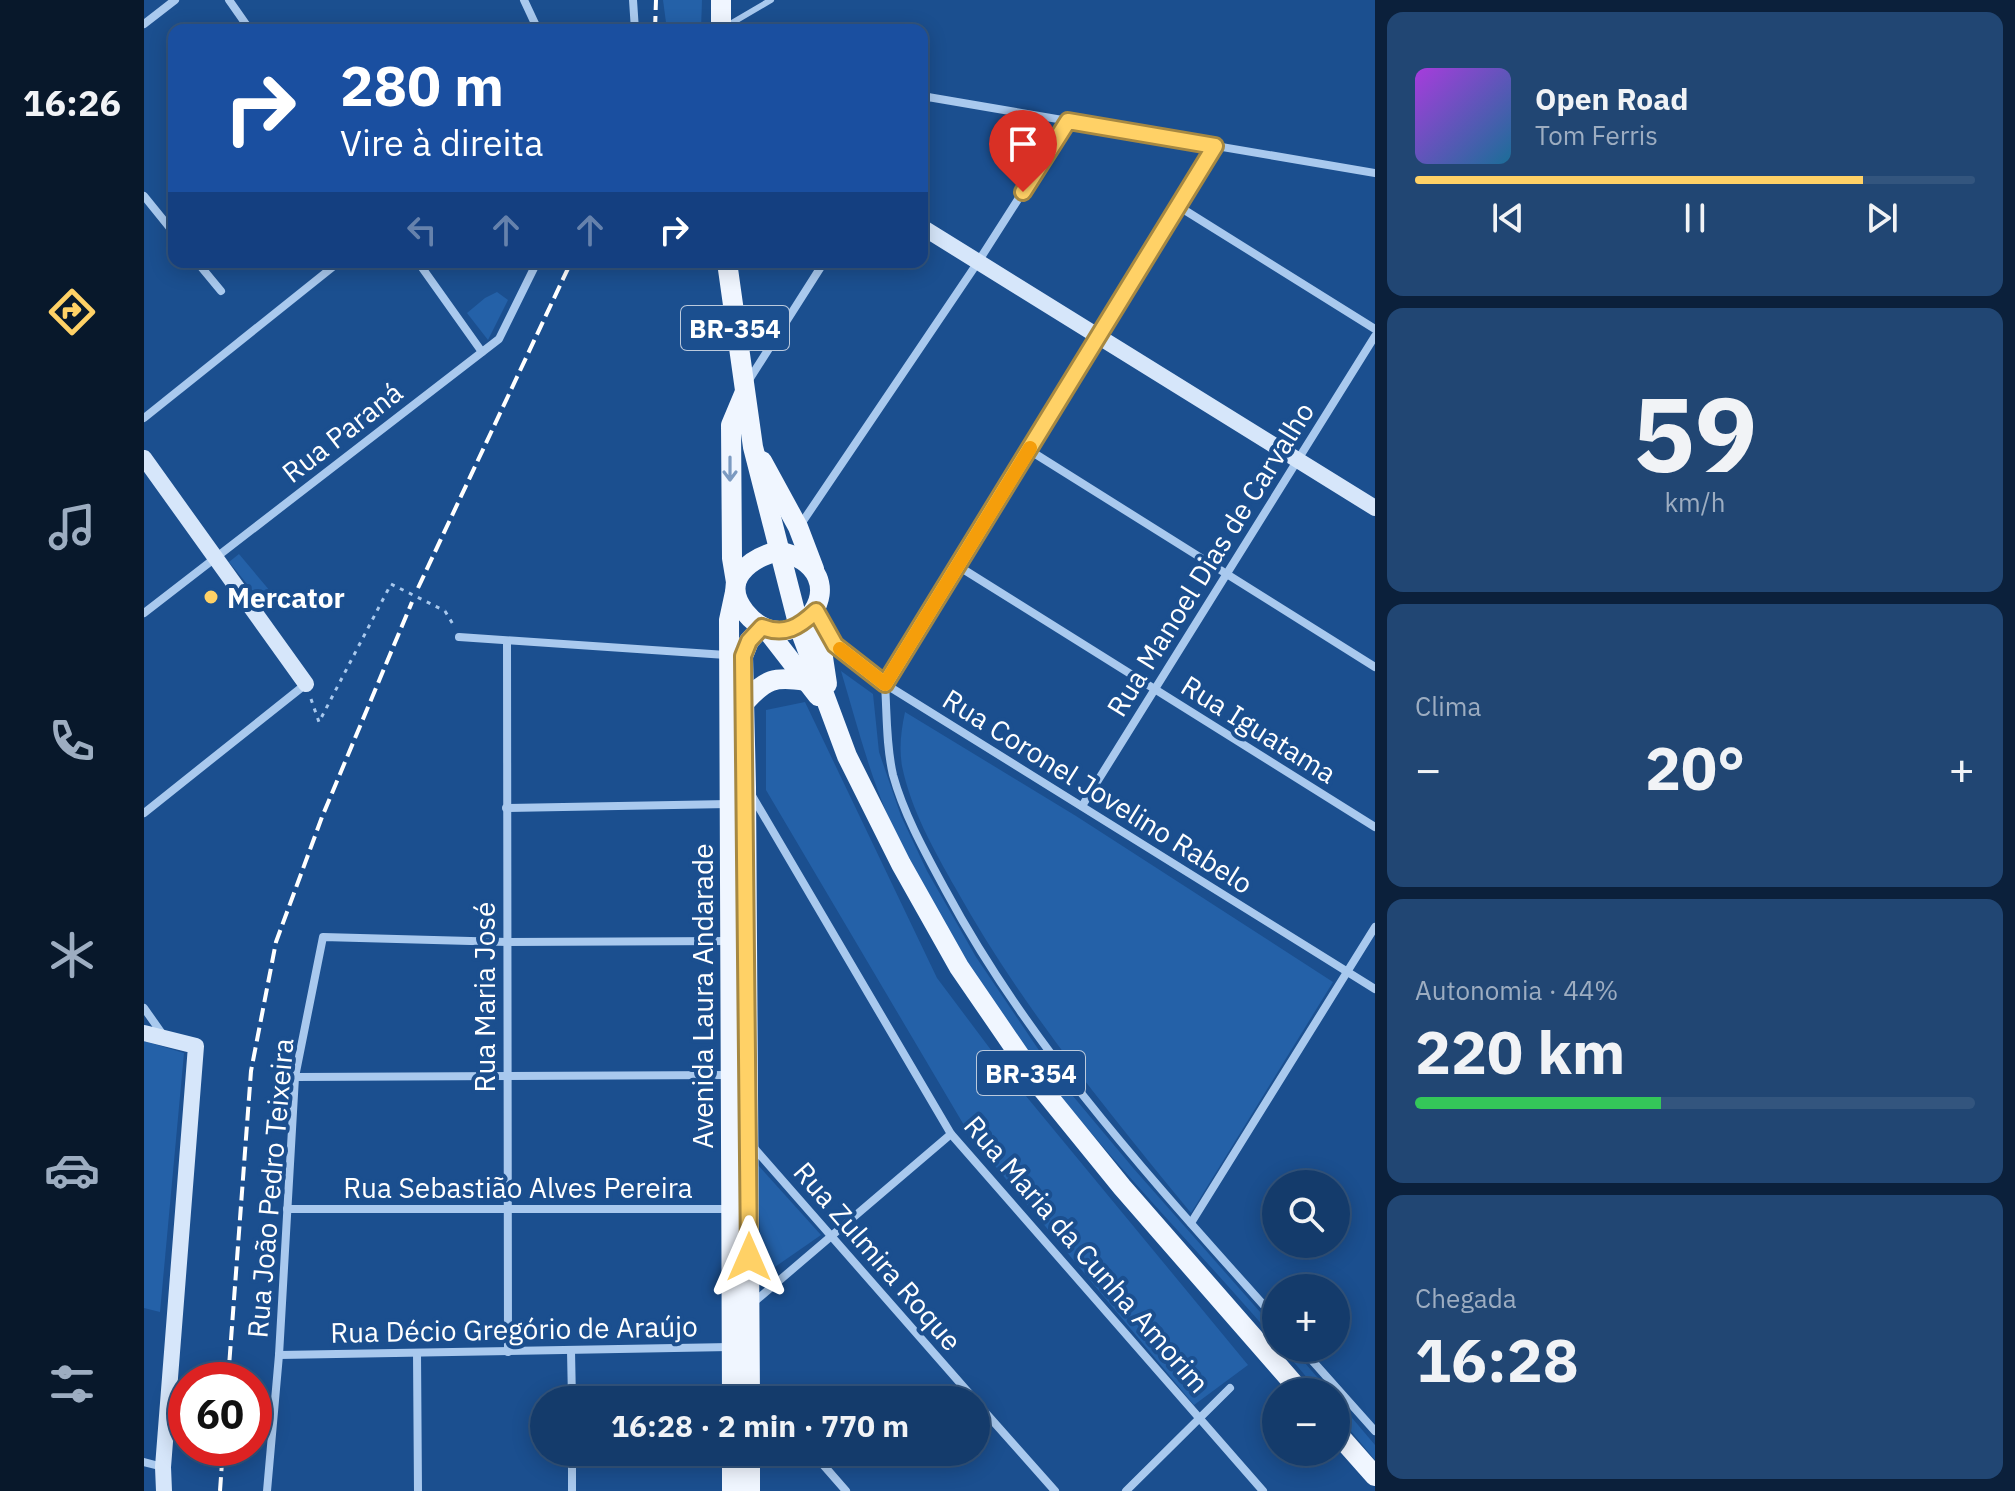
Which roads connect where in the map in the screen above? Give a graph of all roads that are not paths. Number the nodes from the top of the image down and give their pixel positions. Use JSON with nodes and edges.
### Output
{"nodes":[{"id":1,"x":175,"y":0,"type":"edge"},
{"id":2,"x":229,"y":0,"type":"edge"},
{"id":3,"x":524,"y":0,"type":"edge"},
{"id":4,"x":633,"y":0,"type":"edge"},
{"id":5,"x":721,"y":0,"type":"edge"},
{"id":6,"x":771,"y":0,"type":"edge"},
{"id":7,"x":144,"y":24,"type":"edge"},
{"id":8,"x":246,"y":24,"type":"edge"},
{"id":9,"x":535,"y":24,"type":"edge"},
{"id":10,"x":635,"y":24,"type":"edge"},
{"id":11,"x":722,"y":24,"type":"edge"},
{"id":12,"x":730,"y":24,"type":"edge"},
{"id":13,"x":928,"y":98,"type":"edge"},
{"id":14,"x":1068,"y":121,"type":"junction"},
{"id":15,"x":1215,"y":146,"type":"junction"},
{"id":16,"x":1375,"y":173,"type":"edge"},
{"id":17,"x":144,"y":196,"type":"edge"},
{"id":18,"x":1178,"y":206,"type":"junction"},
{"id":19,"x":168,"y":226,"type":"edge"},
{"id":20,"x":928,"y":231,"type":"edge"},
{"id":21,"x":978,"y":262,"type":"junction"},
{"id":22,"x":202,"y":268,"type":"edge"},
{"id":23,"x":332,"y":268,"type":"edge"},
{"id":24,"x":422,"y":268,"type":"edge"},
{"id":25,"x":534,"y":268,"type":"edge"},
{"id":26,"x":728,"y":268,"type":"edge"},
{"id":27,"x":820,"y":268,"type":"edge"},
{"id":28,"x":221,"y":291,"type":"dead end"},
{"id":29,"x":1375,"y":329,"type":"edge"},
{"id":30,"x":1375,"y":336,"type":"edge"},
{"id":31,"x":1098,"y":337,"type":"junction"},
{"id":32,"x":482,"y":352,"type":"junction"},
{"id":33,"x":744,"y":391,"type":"junction"},
{"id":34,"x":144,"y":418,"type":"edge"},
{"id":35,"x":753,"y":447,"type":"junction"},
{"id":36,"x":1029,"y":450,"type":"junction"},
{"id":37,"x":144,"y":458,"type":"edge"},
{"id":38,"x":1298,"y":460,"type":"junction"},
{"id":39,"x":1375,"y":508,"type":"edge"},
{"id":40,"x":798,"y":527,"type":"junction"},
{"id":41,"x":778,"y":551,"type":"junction"},
{"id":42,"x":215,"y":558,"type":"junction"},
{"id":43,"x":958,"y":566,"type":"junction"},
{"id":44,"x":814,"y":569,"type":"junction"},
{"id":45,"x":1227,"y":574,"type":"junction"},
{"id":46,"x":735,"y":587,"type":"junction"},
{"id":47,"x":816,"y":611,"type":"junction"},
{"id":48,"x":144,"y":613,"type":"edge"},
{"id":49,"x":799,"y":627,"type":"junction"},
{"id":50,"x":764,"y":628,"type":"junction"},
{"id":51,"x":459,"y":637,"type":"road end"},
{"id":52,"x":507,"y":642,"type":"junction"},
{"id":53,"x":736,"y":656,"type":"junction"},
{"id":54,"x":1375,"y":667,"type":"edge"},
{"id":55,"x":806,"y":681,"type":"junction"},
{"id":56,"x":306,"y":684,"type":"joint"},
{"id":57,"x":885,"y":684,"type":"junction"},
{"id":58,"x":1155,"y":689,"type":"junction"},
{"id":59,"x":745,"y":702,"type":"junction"},
{"id":60,"x":828,"y":708,"type":"junction"},
{"id":61,"x":741,"y":798,"type":"junction"},
{"id":62,"x":1082,"y":806,"type":"junction"},
{"id":63,"x":506,"y":808,"type":"junction"},
{"id":64,"x":144,"y":813,"type":"edge"},
{"id":65,"x":1375,"y":827,"type":"edge"},
{"id":66,"x":1375,"y":927,"type":"edge"},
{"id":67,"x":739,"y":941,"type":"junction"},
{"id":68,"x":507,"y":942,"type":"junction"},
{"id":69,"x":1347,"y":972,"type":"junction"},
{"id":70,"x":1375,"y":989,"type":"edge"},
{"id":71,"x":144,"y":1008,"type":"edge"},
{"id":72,"x":144,"y":1033,"type":"edge"},
{"id":73,"x":166,"y":1039,"type":"junction"},
{"id":74,"x":739,"y":1074,"type":"junction"},
{"id":75,"x":507,"y":1076,"type":"junction"},
{"id":76,"x":295,"y":1077,"type":"junction"},
{"id":77,"x":951,"y":1134,"type":"junction"},
{"id":78,"x":748,"y":1142,"type":"junction"},
{"id":79,"x":740,"y":1208,"type":"junction"},
{"id":80,"x":287,"y":1209,"type":"junction"},
{"id":81,"x":507,"y":1209,"type":"junction"},
{"id":82,"x":1191,"y":1223,"type":"junction"},
{"id":83,"x":831,"y":1236,"type":"junction"},
{"id":84,"x":1262,"y":1303,"type":"edge"},
{"id":85,"x":749,"y":1306,"type":"junction"},
{"id":86,"x":740,"y":1347,"type":"junction"},
{"id":87,"x":571,"y":1351,"type":"junction"},
{"id":88,"x":508,"y":1352,"type":"junction"},
{"id":89,"x":417,"y":1353,"type":"junction"},
{"id":90,"x":279,"y":1355,"type":"junction"},
{"id":91,"x":1313,"y":1362,"type":"edge"},
{"id":92,"x":1289,"y":1378,"type":"edge"},
{"id":93,"x":572,"y":1386,"type":"edge"},
{"id":94,"x":741,"y":1386,"type":"edge"},
{"id":95,"x":962,"y":1386,"type":"edge"},
{"id":96,"x":1230,"y":1388,"type":"dead end"},
{"id":97,"x":990,"y":1418,"type":"edge"},
{"id":98,"x":1200,"y":1419,"type":"junction"},
{"id":99,"x":1375,"y":1431,"type":"edge"},
{"id":100,"x":1350,"y":1448,"type":"edge"},
{"id":101,"x":144,"y":1462,"type":"edge"},
{"id":102,"x":572,"y":1466,"type":"edge"},
{"id":103,"x":732,"y":1466,"type":"edge"},
{"id":104,"x":750,"y":1466,"type":"edge"},
{"id":105,"x":824,"y":1466,"type":"edge"},
{"id":106,"x":163,"y":1467,"type":"junction"},
{"id":107,"x":1375,"y":1476,"type":"edge"},
{"id":108,"x":164,"y":1491,"type":"edge"},
{"id":109,"x":267,"y":1491,"type":"edge"},
{"id":110,"x":418,"y":1491,"type":"edge"},
{"id":111,"x":572,"y":1491,"type":"edge"},
{"id":112,"x":732,"y":1491,"type":"edge"},
{"id":113,"x":750,"y":1491,"type":"edge"},
{"id":114,"x":846,"y":1491,"type":"edge"},
{"id":115,"x":1055,"y":1491,"type":"edge"},
{"id":116,"x":1126,"y":1491,"type":"edge"},
{"id":117,"x":1263,"y":1491,"type":"edge"}],
"edges":[{"from":1,"to":7,"type":"street"},
{"from":2,"to":8,"type":"street"},
{"from":3,"to":9,"type":"street"},
{"from":4,"to":10,"type":"street"},
{"from":5,"to":11,"type":"main road"},
{"from":6,"to":12,"type":"lane"},
{"from":13,"to":14,"type":"street"},
{"from":14,"to":15,"type":"street"},
{"from":14,"to":21,"type":"street"},
{"from":15,"to":16,"type":"street"},
{"from":15,"to":18,"type":"street"},
{"from":17,"to":19,"type":"street"},
{"from":18,"to":29,"type":"street"},
{"from":18,"to":31,"type":"street"},
{"from":20,"to":21,"type":"street"},
{"from":21,"to":31,"type":"street"},
{"from":21,"to":40,"type":"street"},
{"from":22,"to":28,"type":"street"},
{"from":23,"to":34,"type":"street"},
{"from":24,"to":32,"type":"street"},
{"from":25,"to":32,"type":"street","name":"Rua Paraná"},
{"from":26,"to":33,"type":"main road","number":"BR-354"},
{"from":27,"to":33,"type":"street"},
{"from":30,"to":38,"type":"street","name":"Rua Manoel Dias de Carvalho"},
{"from":31,"to":36,"type":"street"},
{"from":31,"to":38,"type":"street"},
{"from":32,"to":42,"type":"street","name":"Rua Paraná"},
{"from":33,"to":35,"type":"main road","number":"BR-354"},
{"from":33,"to":46,"type":"main road","name":"Avenida Laura Andarade","one_way":true},
{"from":35,"to":40,"type":"main road"},
{"from":35,"to":41,"type":"main road","number":"BR-354"},
{"from":36,"to":43,"type":"street"},
{"from":36,"to":45,"type":"street"},
{"from":37,"to":42,"type":"street"},
{"from":38,"to":39,"type":"street"},
{"from":38,"to":45,"type":"street","name":"Rua Manoel Dias de Carvalho"},
{"from":40,"to":44,"type":"main road"},
{"from":41,"to":44,"type":"main road"},
{"from":41,"to":46,"type":"main road"},
{"from":41,"to":49,"type":"main road","number":"BR-354"},
{"from":42,"to":48,"type":"street","name":"Rua Paraná"},
{"from":42,"to":56,"type":"street"},
{"from":43,"to":57,"type":"street"},
{"from":43,"to":58,"type":"street","name":"Rua Iguatama"},
{"from":44,"to":47,"type":"main road"},
{"from":45,"to":54,"type":"street"},
{"from":45,"to":58,"type":"street","name":"Rua Manoel Dias de Carvalho"},
{"from":46,"to":50,"type":"main road"},
{"from":46,"to":53,"type":"main road","name":"Avenida Laura Andarade"},
{"from":47,"to":49,"type":"main road"},
{"from":47,"to":57,"type":"street","name":"Rua Coronel Jovelino Rabelo"},
{"from":47,"to":60,"type":"main road"},
{"from":49,"to":50,"type":"main road"},
{"from":49,"to":60,"type":"main road","number":"BR-354"},
{"from":50,"to":53,"type":"main road"},
{"from":50,"to":55,"type":"main road"},
{"from":51,"to":52,"type":"street"},
{"from":52,"to":53,"type":"street"},
{"from":52,"to":63,"type":"street","name":"Rua Maria José"},
{"from":53,"to":59,"type":"main road"},
{"from":53,"to":61,"type":"main road","name":"Avenida Laura Andarade"},
{"from":55,"to":59,"type":"main road"},
{"from":55,"to":60,"type":"main road"},
{"from":56,"to":64,"type":"street"},
{"from":57,"to":62,"type":"street","name":"Rua Coronel Jovelino Rabelo"},
{"from":57,"to":82,"type":"street"},
{"from":58,"to":62,"type":"street","name":"Rua Manoel Dias de Carvalho"},
{"from":58,"to":65,"type":"street","name":"Rua Iguatama"},
{"from":59,"to":61,"type":"main road"},
{"from":60,"to":92,"type":"main road","number":"BR-354"},
{"from":61,"to":63,"type":"street"},
{"from":61,"to":67,"type":"main road","name":"Avenida Laura Andarade"},
{"from":61,"to":77,"type":"street","name":"Rua Maria da Cunha Amorim"},
{"from":62,"to":69,"type":"street","name":"Rua Coronel Jovelino Rabelo"},
{"from":63,"to":68,"type":"street","name":"Rua Maria José"},
{"from":66,"to":69,"type":"street"},
{"from":67,"to":68,"type":"street"},
{"from":67,"to":74,"type":"main road","name":"Avenida Laura Andarade"},
{"from":68,"to":75,"type":"street","name":"Rua Maria José"},
{"from":68,"to":76,"type":"street","name":"Rua João Pedro Teixeira"},
{"from":69,"to":70,"type":"street","name":"Rua Coronel Jovelino Rabelo"},
{"from":69,"to":82,"type":"street"},
{"from":71,"to":73,"type":"street"},
{"from":72,"to":73,"type":"street"},
{"from":73,"to":106,"type":"street"},
{"from":74,"to":75,"type":"street"},
{"from":74,"to":78,"type":"main road"},
{"from":74,"to":79,"type":"main road","name":"Avenida Laura Andarade"},
{"from":75,"to":76,"type":"street"},
{"from":75,"to":81,"type":"street","name":"Rua Maria José"},
{"from":76,"to":80,"type":"street","name":"Rua João Pedro Teixeira"},
{"from":77,"to":83,"type":"street"},
{"from":77,"to":98,"type":"street","name":"Rua Maria da Cunha Amorim"},
{"from":78,"to":79,"type":"main road"},
{"from":78,"to":83,"type":"street","name":"Rua Zulmira Roque"},
{"from":79,"to":81,"type":"street","name":"Rua Sebastião Alves Pereira"},
{"from":79,"to":85,"type":"main road"},
{"from":79,"to":86,"type":"main road","name":"Avenida Laura Andarade"},
{"from":80,"to":81,"type":"street","name":"Rua Sebastião Alves Pereira"},
{"from":80,"to":90,"type":"street","name":"Rua João Pedro Teixeira"},
{"from":81,"to":88,"type":"street","name":"Rua Maria José"},
{"from":82,"to":84,"type":"street"},
{"from":83,"to":85,"type":"street"},
{"from":83,"to":95,"type":"street","name":"Rua Zulmira Roque"},
{"from":85,"to":86,"type":"main road"},
{"from":86,"to":87,"type":"street","name":"Rua Décio Gregório de Araújo"},
{"from":86,"to":94,"type":"main road","name":"Avenida Laura Andarade"},
{"from":87,"to":88,"type":"street","name":"Rua Décio Gregório de Araújo"},
{"from":87,"to":93,"type":"street"},
{"from":88,"to":89,"type":"street","name":"Rua Décio Gregório de Araújo"},
{"from":89,"to":90,"type":"street","name":"Rua Décio Gregório de Araújo"},
{"from":89,"to":110,"type":"street"},
{"from":90,"to":109,"type":"street","name":"Rua João Pedro Teixeira"},
{"from":91,"to":99,"type":"street"},
{"from":96,"to":98,"type":"street"},
{"from":97,"to":115,"type":"street","name":"Rua Zulmira Roque"},
{"from":98,"to":116,"type":"street"},
{"from":98,"to":117,"type":"street","name":"Rua Maria da Cunha Amorim"},
{"from":100,"to":107,"type":"main road"},
{"from":101,"to":106,"type":"street"},
{"from":102,"to":111,"type":"street"},
{"from":103,"to":112,"type":"main road"},
{"from":104,"to":113,"type":"main road"},
{"from":105,"to":114,"type":"street"},
{"from":106,"to":108,"type":"street"}]}
